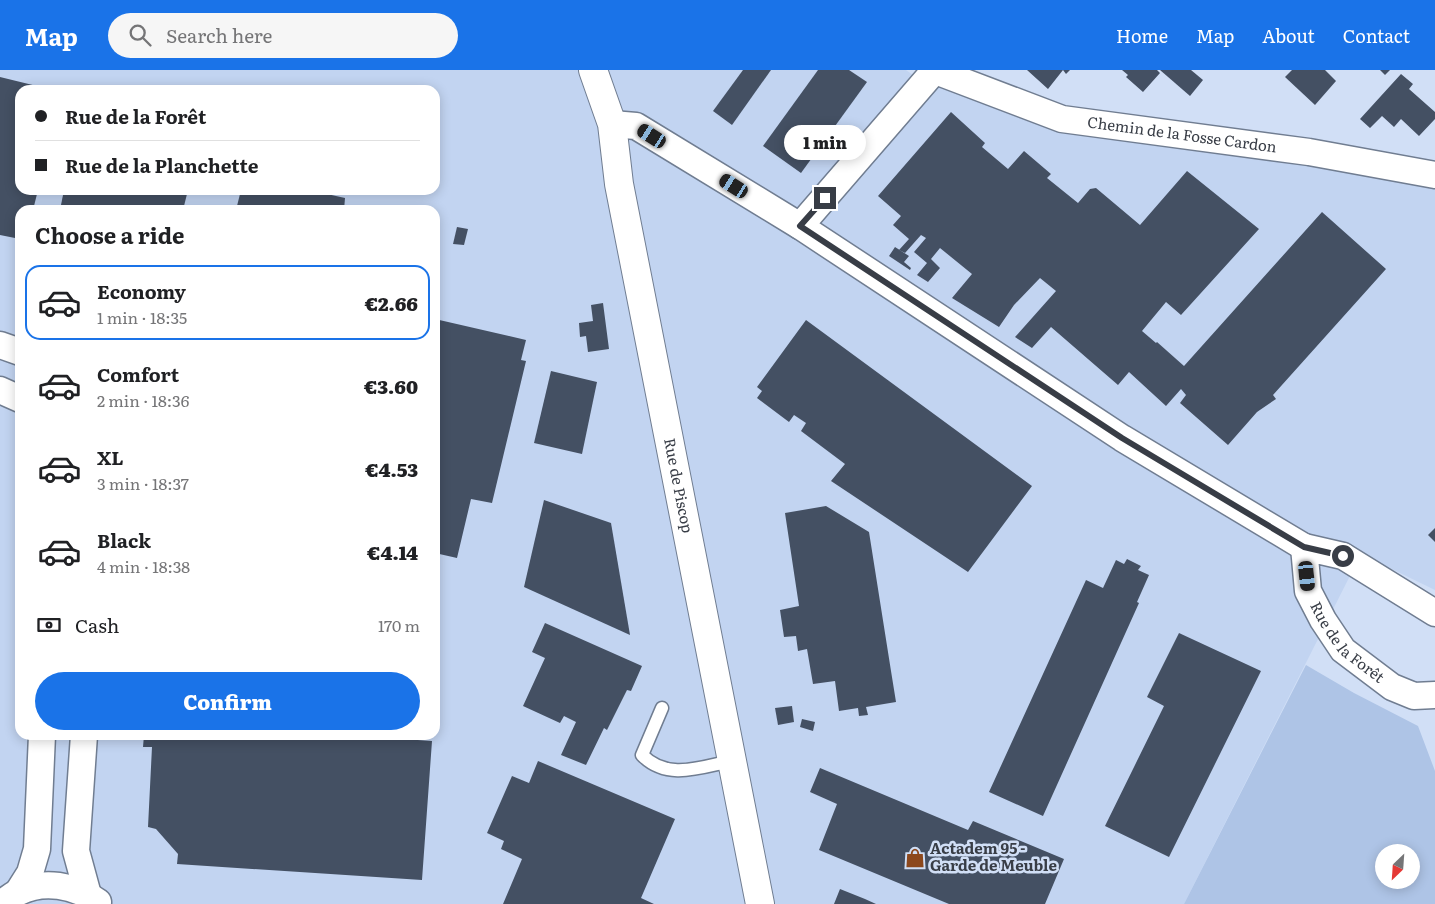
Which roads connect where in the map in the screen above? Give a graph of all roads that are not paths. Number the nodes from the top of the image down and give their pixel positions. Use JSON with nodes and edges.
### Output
{"nodes":[{"id":1,"x":593,"y":70,"type":"edge"},
{"id":2,"x":934,"y":70,"type":"edge"},
{"id":3,"x":612,"y":124,"type":"junction"},
{"id":4,"x":1435,"y":175,"type":"edge"},
{"id":5,"x":800,"y":226,"type":"junction"},
{"id":6,"x":0,"y":345,"type":"edge"},
{"id":7,"x":15,"y":350,"type":"edge"},
{"id":8,"x":0,"y":390,"type":"edge"},
{"id":9,"x":15,"y":396,"type":"edge"},
{"id":10,"x":1304,"y":547,"type":"junction"},
{"id":11,"x":1435,"y":613,"type":"edge"},
{"id":12,"x":1435,"y":695,"type":"edge"},
{"id":13,"x":662,"y":708,"type":"dead end"},
{"id":14,"x":42,"y":740,"type":"edge"},
{"id":15,"x":84,"y":740,"type":"edge"},
{"id":16,"x":732,"y":761,"type":"junction"},
{"id":17,"x":9,"y":898,"type":"edge"},
{"id":18,"x":94,"y":899,"type":"edge"},
{"id":19,"x":760,"y":904,"type":"edge"}],
"edges":[{"from":1,"to":3,"type":"street","name":"Rue de Piscop"},
{"from":2,"to":4,"type":"street","name":"Chemin de la Fosse Cardon"},
{"from":2,"to":5,"type":"street"},
{"from":3,"to":5,"type":"street"},
{"from":3,"to":16,"type":"street","name":"Rue de Piscop"},
{"from":5,"to":10,"type":"street"},
{"from":6,"to":7,"type":"street"},
{"from":8,"to":9,"type":"street"},
{"from":10,"to":11,"type":"street"},
{"from":10,"to":12,"type":"street","name":"Rue de la Forêt"},
{"from":13,"to":16,"type":"lane"},
{"from":14,"to":17,"type":"street"},
{"from":15,"to":18,"type":"street"},
{"from":16,"to":19,"type":"street","name":"Rue de Piscop"},
{"from":17,"to":18,"type":"street"}]}
